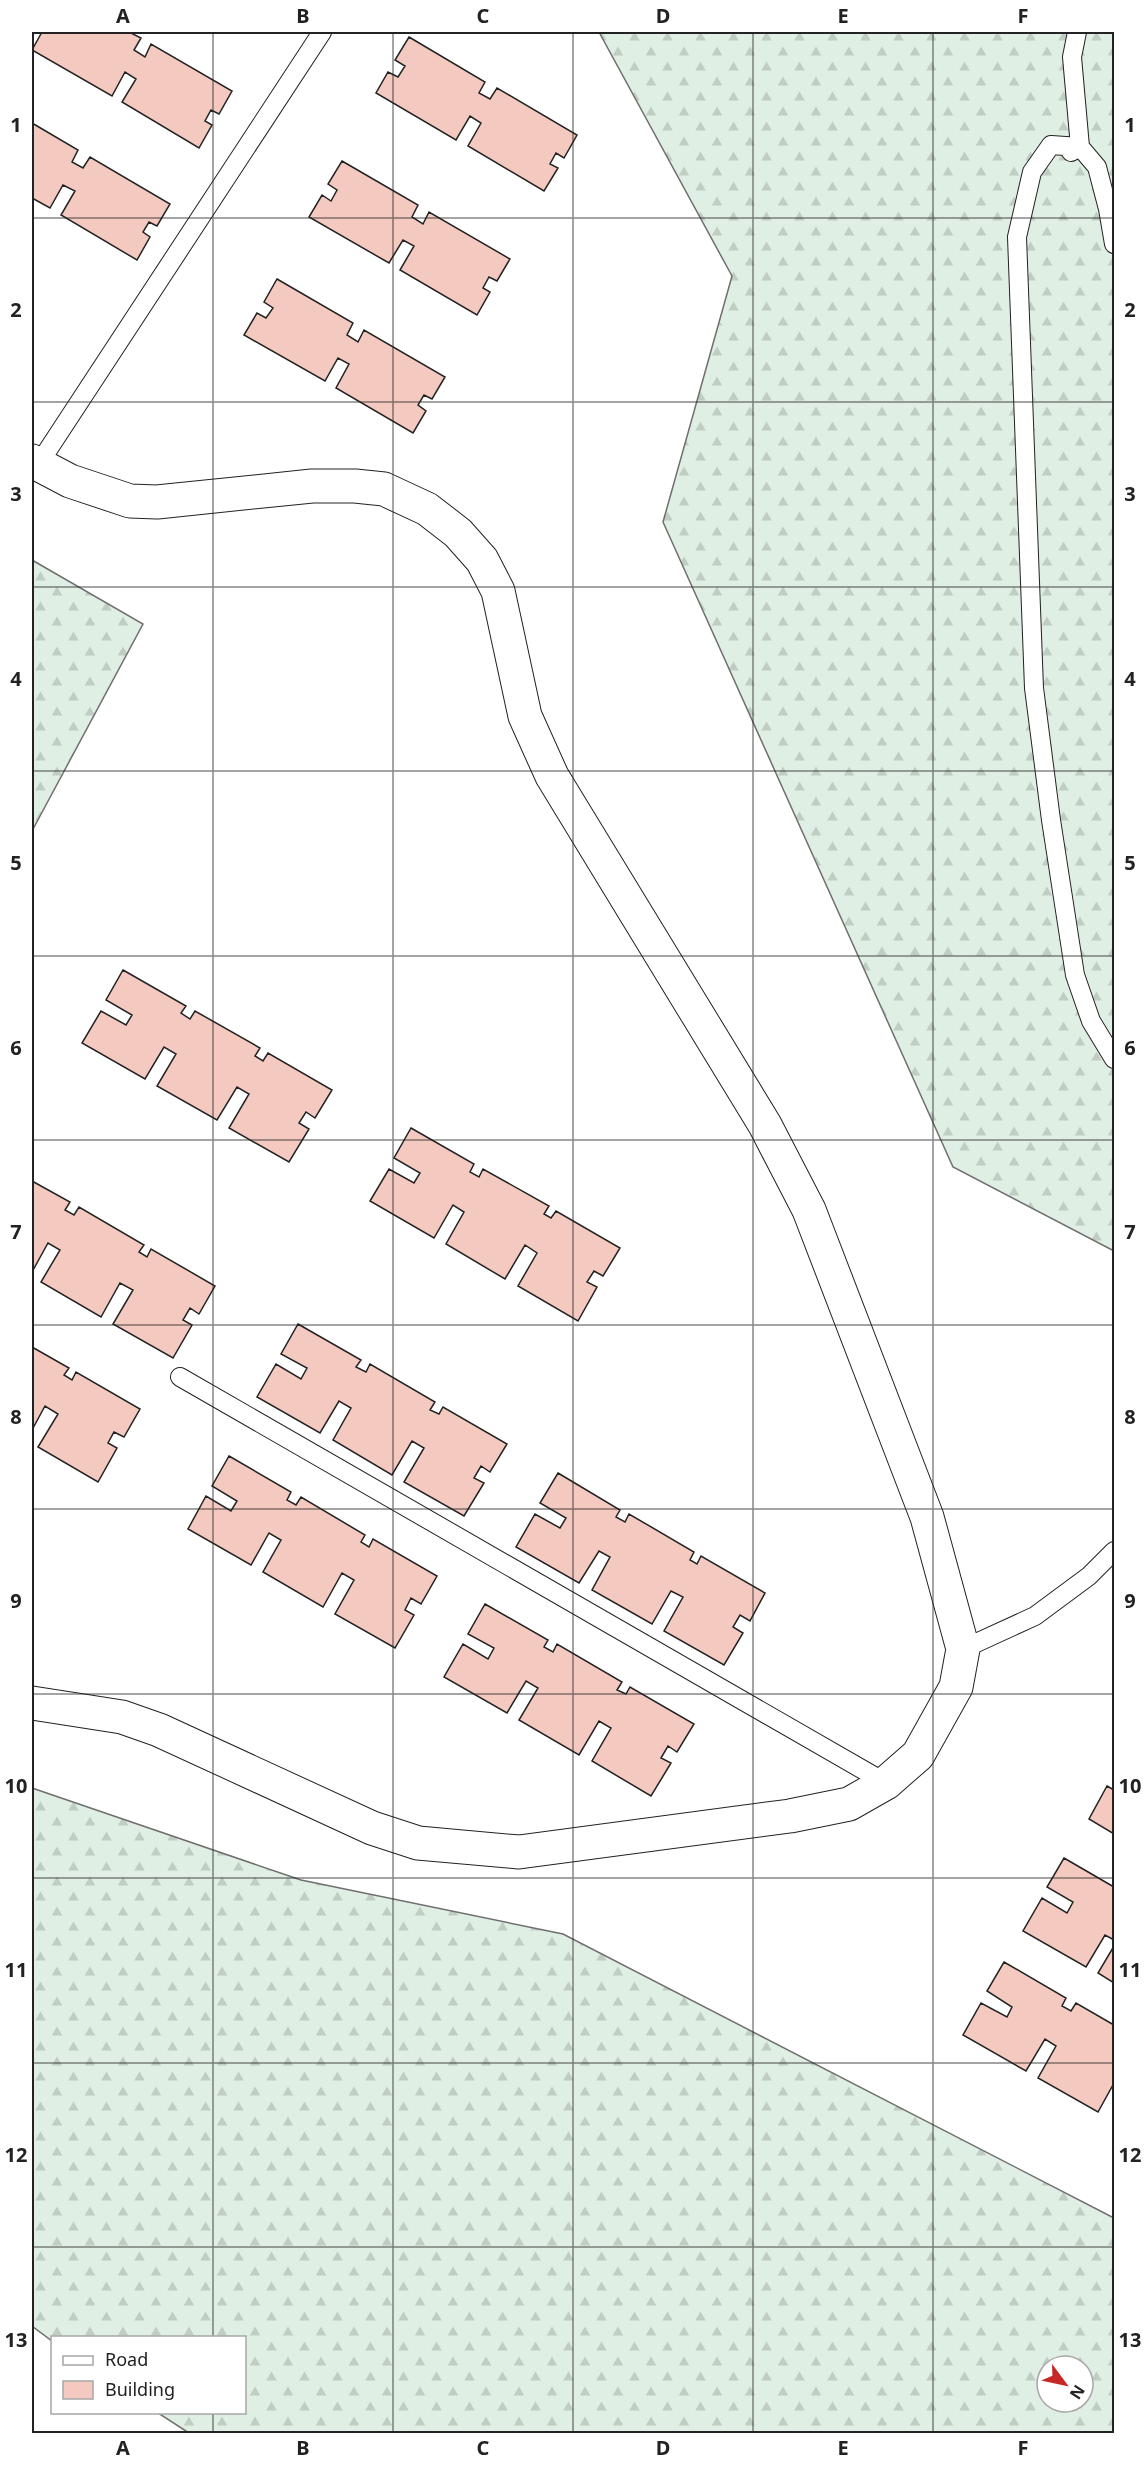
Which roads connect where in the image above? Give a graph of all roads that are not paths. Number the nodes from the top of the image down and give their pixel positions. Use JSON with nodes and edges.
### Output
{"nodes":[{"id":1,"x":322,"y":32,"type":"edge"},
{"id":2,"x":1077,"y":32,"type":"edge"},
{"id":3,"x":1080,"y":147,"type":"junction"},
{"id":4,"x":1114,"y":244,"type":"edge"},
{"id":5,"x":35,"y":463,"type":"edge"},
{"id":6,"x":1114,"y":1059,"type":"edge"},
{"id":7,"x":180,"y":1377,"type":"dead end"},
{"id":8,"x":1114,"y":1551,"type":"edge"},
{"id":9,"x":963,"y":1650,"type":"junction"},
{"id":10,"x":32,"y":1703,"type":"edge"},
{"id":11,"x":886,"y":1783,"type":"junction"}],
"edges":[{"from":1,"to":5,"type":"lane"},
{"from":2,"to":3,"type":"lane"},
{"from":3,"to":4,"type":"lane"},
{"from":3,"to":6,"type":"lane"},
{"from":5,"to":9,"type":"street"},
{"from":7,"to":11,"type":"lane"},
{"from":8,"to":9,"type":"lane"},
{"from":9,"to":11,"type":"street"},
{"from":10,"to":11,"type":"street"}]}
